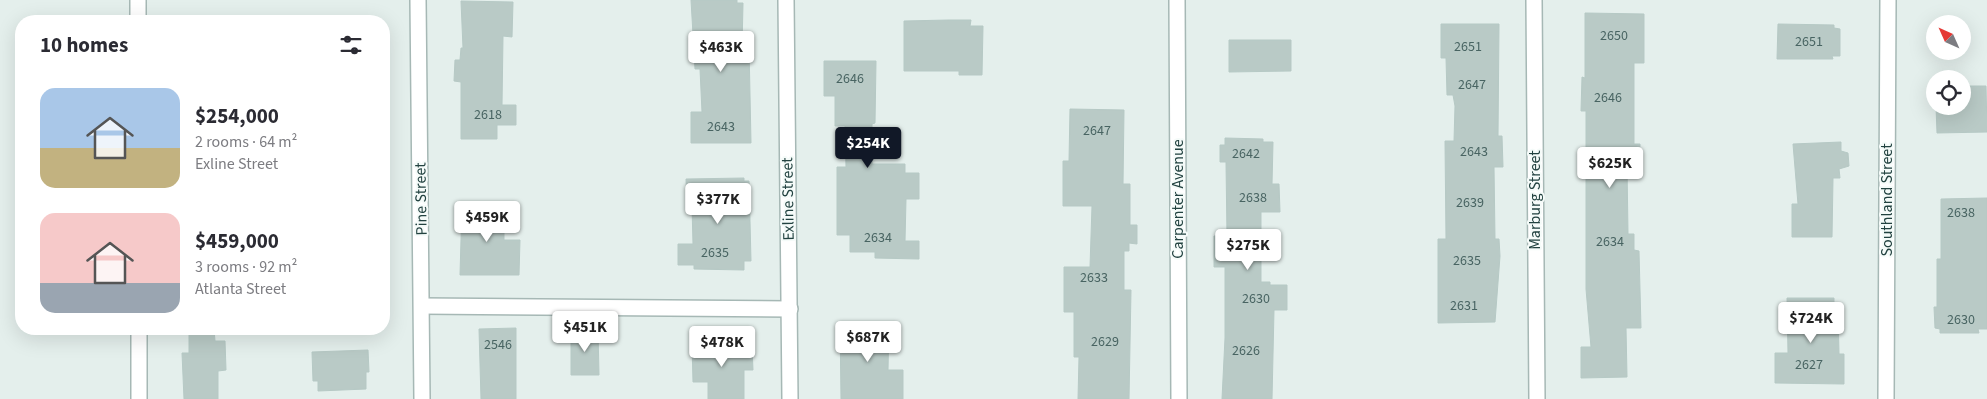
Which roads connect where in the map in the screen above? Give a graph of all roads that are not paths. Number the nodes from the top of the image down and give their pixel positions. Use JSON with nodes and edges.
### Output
{"nodes":[{"id":1,"x":138,"y":0,"type":"edge"},
{"id":2,"x":418,"y":0,"type":"edge"},
{"id":3,"x":786,"y":0,"type":"edge"},
{"id":4,"x":1177,"y":0,"type":"edge"},
{"id":5,"x":1534,"y":0,"type":"edge"},
{"id":6,"x":1888,"y":0,"type":"edge"},
{"id":7,"x":138,"y":15,"type":"edge"},
{"id":8,"x":422,"y":306,"type":"junction"},
{"id":9,"x":790,"y":309,"type":"junction"},
{"id":10,"x":139,"y":335,"type":"edge"},
{"id":11,"x":139,"y":399,"type":"edge"},
{"id":12,"x":422,"y":399,"type":"edge"},
{"id":13,"x":790,"y":399,"type":"edge"},
{"id":14,"x":1179,"y":399,"type":"edge"},
{"id":15,"x":1537,"y":399,"type":"edge"},
{"id":16,"x":1886,"y":399,"type":"edge"}],
"edges":[{"from":1,"to":7,"type":"street"},
{"from":2,"to":8,"type":"street","name":"Pine Street"},
{"from":3,"to":9,"type":"street","name":"Exline Street"},
{"from":4,"to":14,"type":"street","name":"Carpenter Avenue"},
{"from":5,"to":15,"type":"street","name":"Marburg Street"},
{"from":6,"to":16,"type":"street","name":"Southland Street"},
{"from":8,"to":9,"type":"street"},
{"from":8,"to":12,"type":"street","name":"Pine Street"},
{"from":9,"to":13,"type":"street","name":"Exline Street"},
{"from":10,"to":11,"type":"street"}]}
